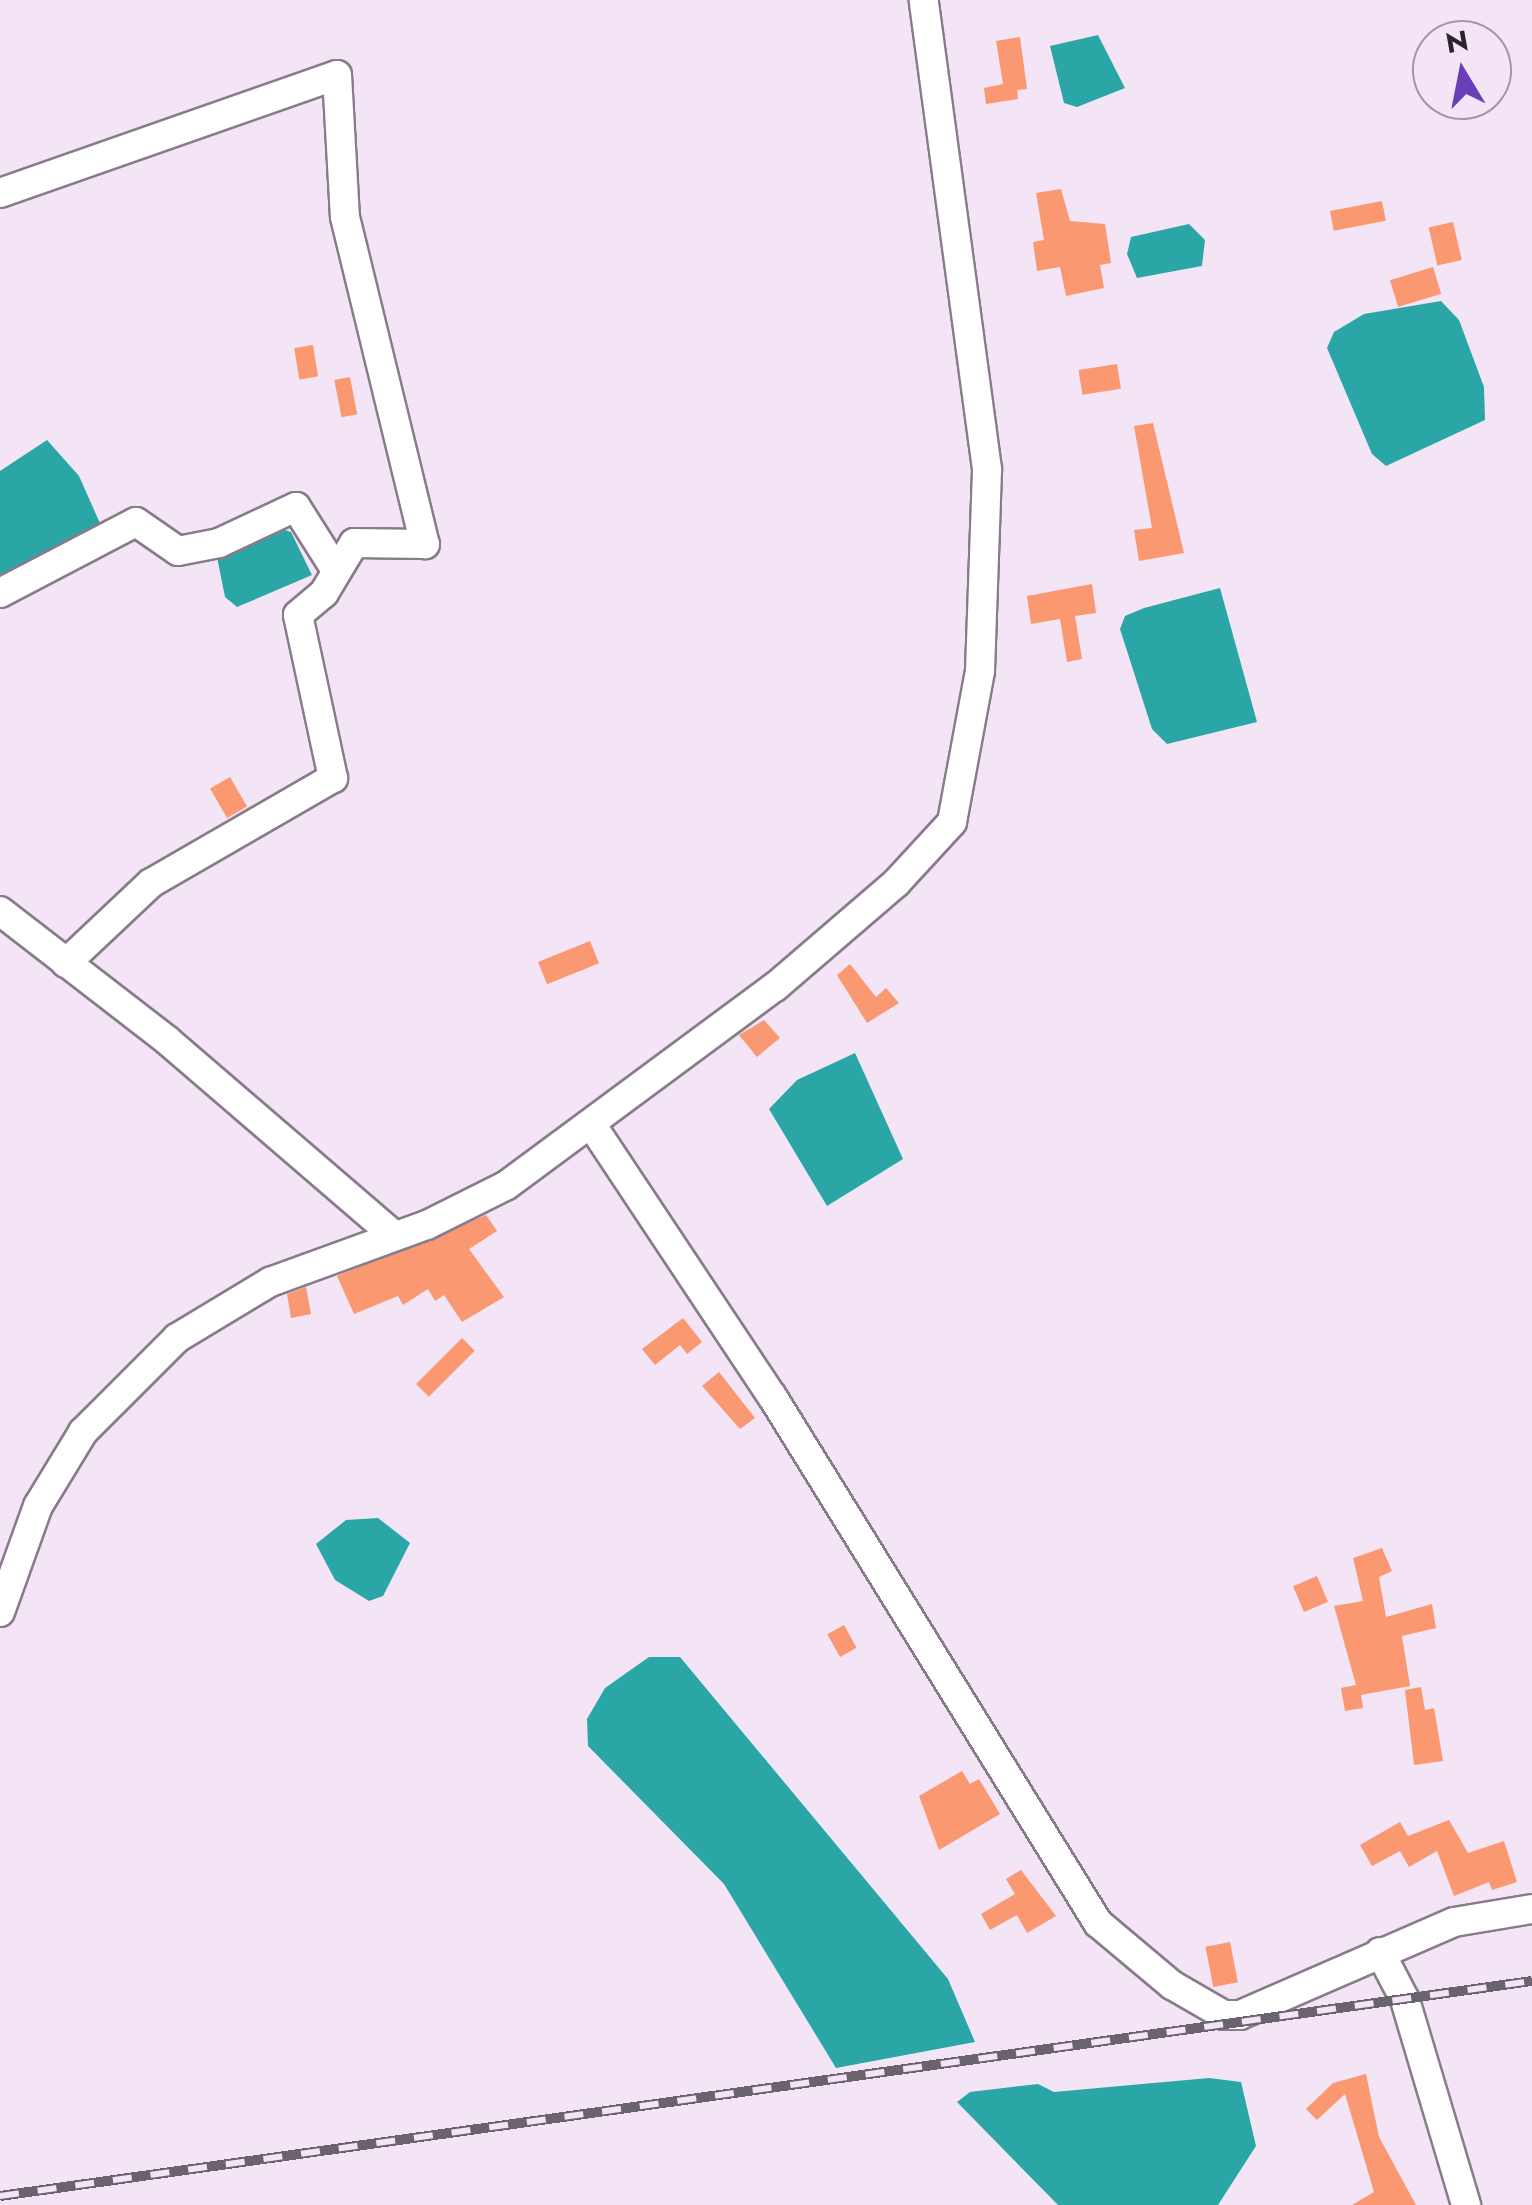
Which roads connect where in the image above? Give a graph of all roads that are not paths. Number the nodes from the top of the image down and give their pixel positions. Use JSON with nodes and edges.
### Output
{"nodes":[{"id":1,"x":924,"y":0,"type":"edge"},
{"id":2,"x":0,"y":193,"type":"edge"},
{"id":3,"x":334,"y":567,"type":"junction"},
{"id":4,"x":0,"y":593,"type":"edge"},
{"id":5,"x":0,"y":911,"type":"edge"},
{"id":6,"x":66,"y":963,"type":"junction"},
{"id":7,"x":593,"y":1126,"type":"junction"},
{"id":8,"x":395,"y":1236,"type":"junction"},
{"id":9,"x":0,"y":1612,"type":"edge"},
{"id":10,"x":1532,"y":1910,"type":"edge"},
{"id":11,"x":1380,"y":1952,"type":"junction"},
{"id":12,"x":1466,"y":2205,"type":"edge"}],
"edges":[{"from":1,"to":7,"type":"street"},
{"from":2,"to":3,"type":"street"},
{"from":3,"to":4,"type":"street"},
{"from":3,"to":6,"type":"street"},
{"from":5,"to":6,"type":"street"},
{"from":6,"to":8,"type":"street"},
{"from":7,"to":8,"type":"street"},
{"from":7,"to":11,"type":"street"},
{"from":8,"to":9,"type":"street"},
{"from":10,"to":11,"type":"street"},
{"from":11,"to":12,"type":"street"}]}
